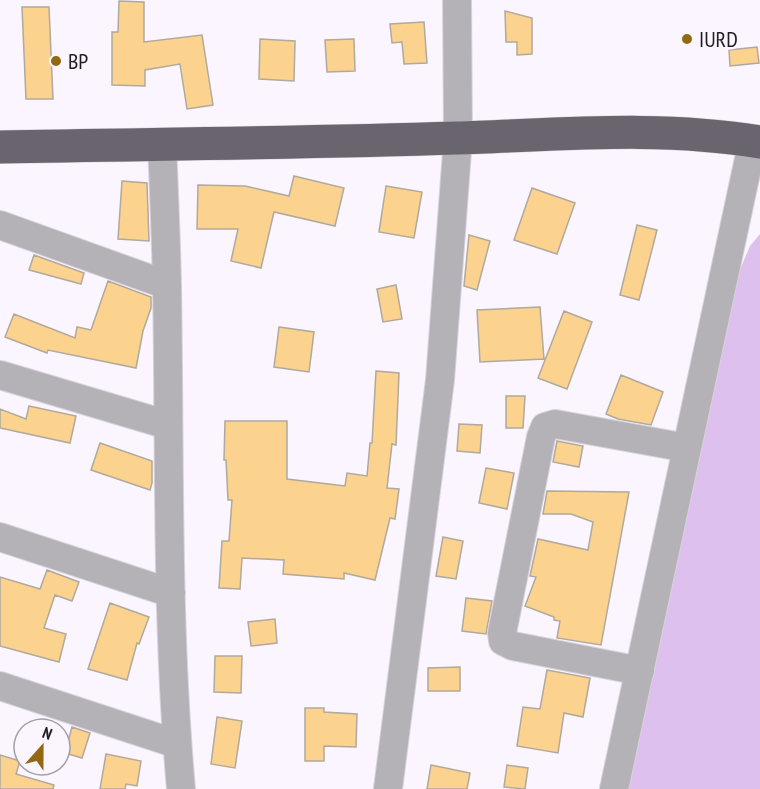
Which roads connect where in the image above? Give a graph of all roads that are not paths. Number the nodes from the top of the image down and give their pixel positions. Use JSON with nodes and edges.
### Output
{"nodes":[{"id":1,"x":457,"y":0,"type":"edge"},
{"id":2,"x":458,"y":138,"type":"junction"},
{"id":3,"x":757,"y":141,"type":"edge"},
{"id":4,"x":162,"y":144,"type":"junction"},
{"id":5,"x":0,"y":147,"type":"edge"},
{"id":6,"x":0,"y":225,"type":"edge"},
{"id":7,"x":167,"y":285,"type":"junction"},
{"id":8,"x":0,"y":375,"type":"edge"},
{"id":9,"x":168,"y":425,"type":"junction"},
{"id":10,"x":687,"y":448,"type":"junction"},
{"id":11,"x":0,"y":537,"type":"edge"},
{"id":12,"x":171,"y":592,"type":"junction"},
{"id":13,"x":640,"y":671,"type":"junction"},
{"id":14,"x":0,"y":686,"type":"edge"},
{"id":15,"x":177,"y":744,"type":"junction"},
{"id":16,"x":181,"y":789,"type":"edge"},
{"id":17,"x":388,"y":789,"type":"edge"},
{"id":18,"x":614,"y":789,"type":"edge"}],
"edges":[{"from":1,"to":2,"type":"street"},
{"from":2,"to":3,"type":"highway"},
{"from":2,"to":4,"type":"highway"},
{"from":2,"to":17,"type":"street"},
{"from":3,"to":10,"type":"street"},
{"from":4,"to":5,"type":"highway"},
{"from":4,"to":7,"type":"street"},
{"from":6,"to":7,"type":"street"},
{"from":7,"to":9,"type":"street"},
{"from":8,"to":9,"type":"street"},
{"from":9,"to":12,"type":"street"},
{"from":10,"to":13,"type":"street"},
{"from":10,"to":13,"type":"street"},
{"from":11,"to":12,"type":"street"},
{"from":12,"to":15,"type":"street"},
{"from":13,"to":18,"type":"street"},
{"from":14,"to":15,"type":"street"},
{"from":15,"to":16,"type":"street"}]}
